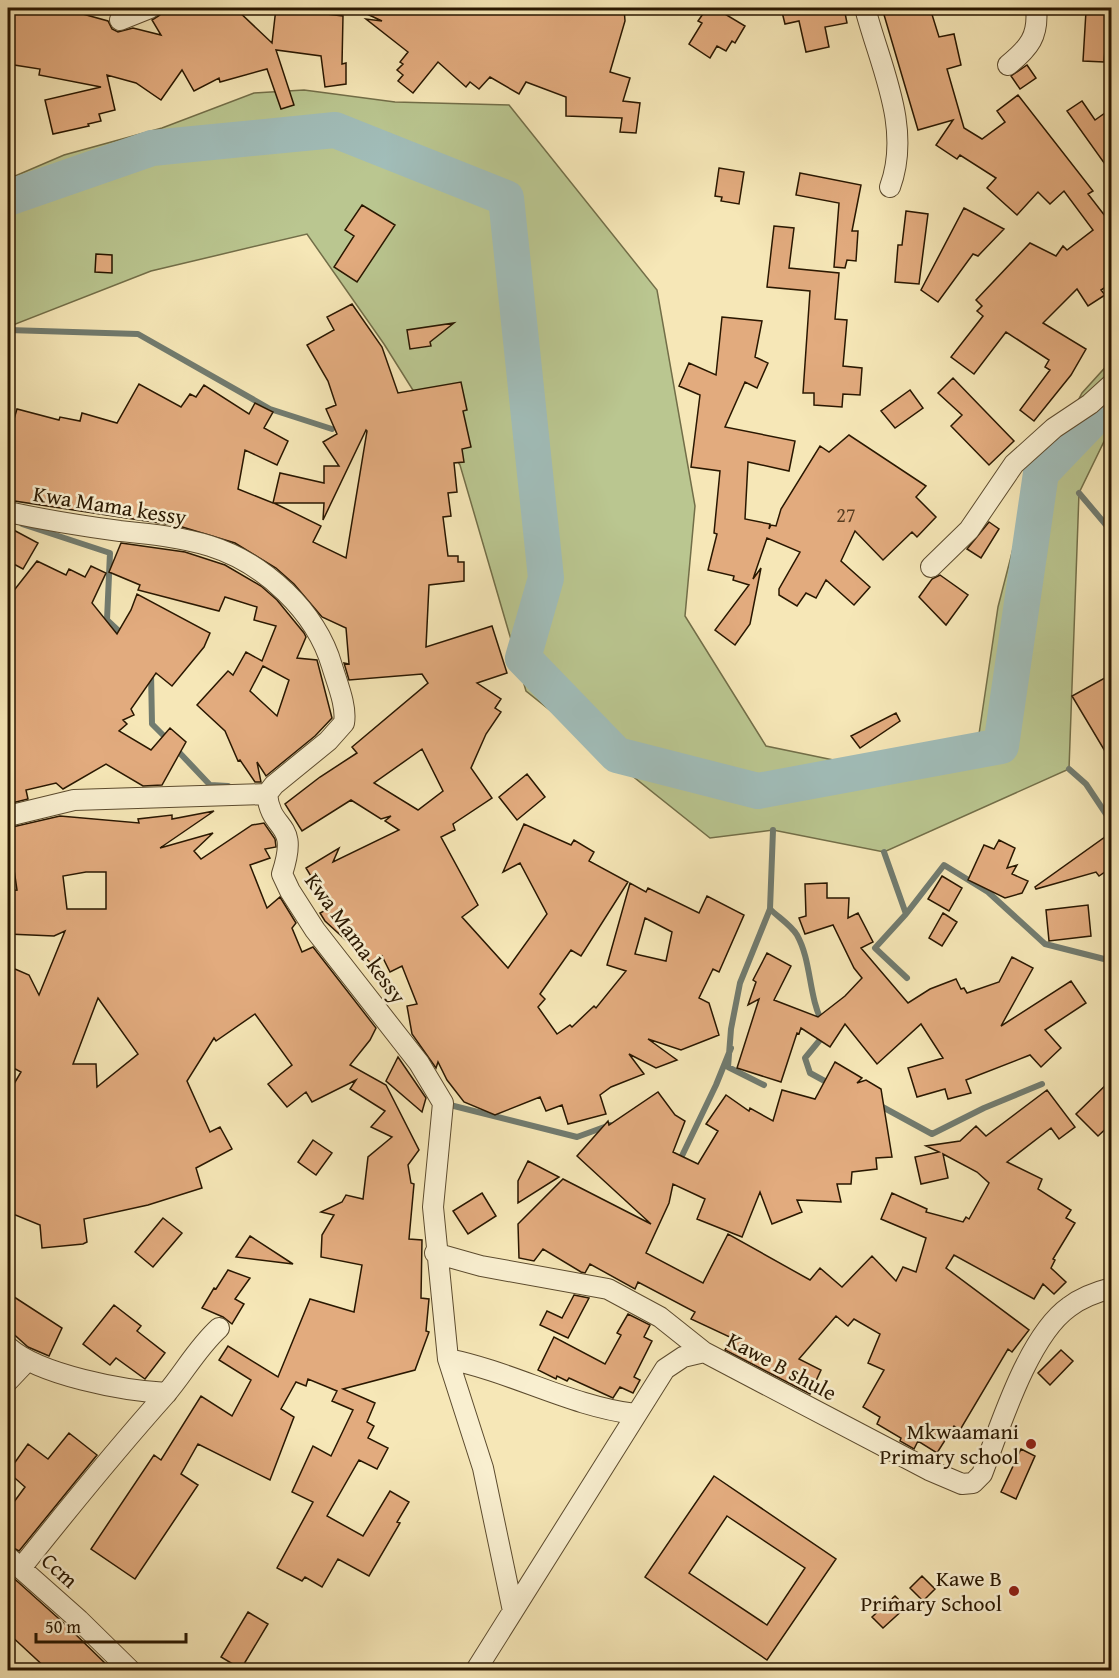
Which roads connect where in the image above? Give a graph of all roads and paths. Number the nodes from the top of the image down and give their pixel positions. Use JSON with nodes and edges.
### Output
{"nodes":[{"id":1,"x":150,"y":8,"type":"edge"},
{"id":2,"x":865,"y":8,"type":"edge"},
{"id":3,"x":1036,"y":8,"type":"edge"},
{"id":4,"x":120,"y":20,"type":"dead end"},
{"id":5,"x":1008,"y":65,"type":"dead end"},
{"id":6,"x":890,"y":187,"type":"dead end"},
{"id":7,"x":1112,"y":384,"type":"edge"},
{"id":8,"x":8,"y":512,"type":"edge"},
{"id":9,"x":932,"y":567,"type":"dead end"},
{"id":10,"x":267,"y":794,"type":"junction"},
{"id":11,"x":8,"y":816,"type":"edge"},
{"id":12,"x":435,"y":1253,"type":"junction"},
{"id":13,"x":1112,"y":1288,"type":"edge"},
{"id":14,"x":219,"y":1328,"type":"dead end"},
{"id":15,"x":8,"y":1347,"type":"edge"},
{"id":16,"x":704,"y":1352,"type":"junction"},
{"id":17,"x":448,"y":1359,"type":"junction"},
{"id":18,"x":27,"y":1361,"type":"junction"},
{"id":19,"x":8,"y":1381,"type":"edge"},
{"id":20,"x":167,"y":1393,"type":"junction"},
{"id":21,"x":635,"y":1414,"type":"junction"},
{"id":22,"x":14,"y":1562,"type":"edge"},
{"id":23,"x":513,"y":1611,"type":"junction"},
{"id":24,"x":130,"y":1671,"type":"edge"},
{"id":25,"x":476,"y":1671,"type":"edge"}],
"edges":[{"from":1,"to":4,"type":"street"},
{"from":2,"to":6,"type":"street"},
{"from":3,"to":5,"type":"street"},
{"from":7,"to":9,"type":"street"},
{"from":8,"to":10,"type":"street","name":"Kwa Mama kessy"},
{"from":10,"to":11,"type":"street"},
{"from":10,"to":12,"type":"street","name":"Kwa Mama kessy"},
{"from":12,"to":16,"type":"street"},
{"from":12,"to":17,"type":"street","name":"Kwa Mama kessy"},
{"from":13,"to":16,"type":"street","name":"Kawe B shule"},
{"from":14,"to":20,"type":"street"},
{"from":15,"to":18,"type":"street"},
{"from":16,"to":21,"type":"street","name":"Kawe B shule"},
{"from":17,"to":21,"type":"street"},
{"from":17,"to":23,"type":"street","name":"Kwa Mama kessy"},
{"from":18,"to":19,"type":"street"},
{"from":18,"to":20,"type":"street"},
{"from":20,"to":22,"type":"street"},
{"from":21,"to":23,"type":"street","name":"Kawe B shule"},
{"from":22,"to":24,"type":"street","name":"Ccm"},
{"from":23,"to":25,"type":"street","name":"Kawe B shule"}]}
